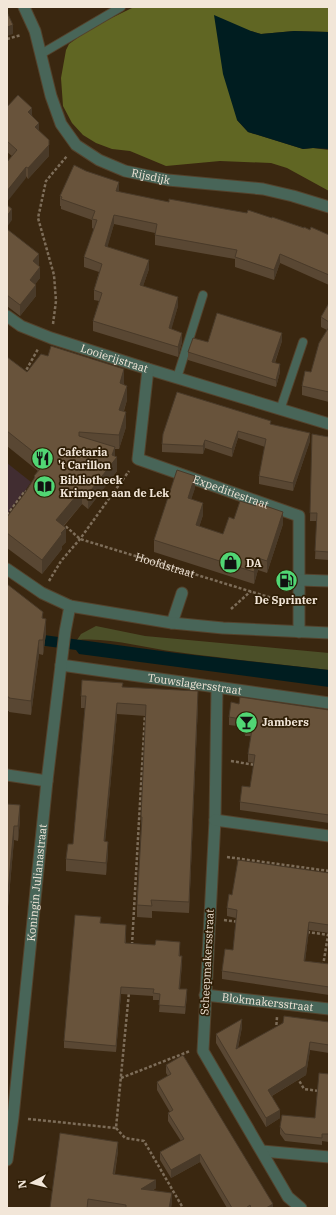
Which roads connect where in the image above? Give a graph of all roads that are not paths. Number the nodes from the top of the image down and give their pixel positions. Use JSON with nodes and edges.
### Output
{"nodes":[{"id":1,"x":24,"y":7,"type":"edge"},
{"id":2,"x":121,"y":7,"type":"edge"},
{"id":3,"x":41,"y":54,"type":"junction"},
{"id":4,"x":329,"y":207,"type":"edge"},
{"id":5,"x":203,"y":295,"type":"dead end"},
{"id":6,"x":7,"y":316,"type":"edge"},
{"id":7,"x":303,"y":342,"type":"dead end"},
{"id":8,"x":148,"y":369,"type":"junction"},
{"id":9,"x":177,"y":378,"type":"junction"},
{"id":10,"x":280,"y":410,"type":"junction"},
{"id":11,"x":329,"y":424,"type":"edge"},
{"id":12,"x":7,"y":569,"type":"edge"},
{"id":13,"x":299,"y":580,"type":"junction"},
{"id":14,"x":329,"y":581,"type":"edge"},
{"id":15,"x":182,"y":593,"type":"dead end"},
{"id":16,"x":70,"y":606,"type":"junction"},
{"id":17,"x":172,"y":623,"type":"junction"},
{"id":18,"x":299,"y":632,"type":"junction"},
{"id":19,"x":329,"y":633,"type":"edge"},
{"id":20,"x":61,"y":665,"type":"junction"},
{"id":21,"x":217,"y":687,"type":"junction"},
{"id":22,"x":329,"y":703,"type":"edge"},
{"id":23,"x":7,"y":775,"type":"edge"},
{"id":24,"x":47,"y":781,"type":"junction"},
{"id":25,"x":215,"y":820,"type":"junction"},
{"id":26,"x":329,"y":836,"type":"edge"},
{"id":27,"x":205,"y":995,"type":"junction"},
{"id":28,"x":329,"y":1009,"type":"edge"},
{"id":29,"x":262,"y":1151,"type":"junction"},
{"id":30,"x":329,"y":1157,"type":"edge"},
{"id":31,"x":7,"y":1160,"type":"edge"},
{"id":32,"x":301,"y":1208,"type":"edge"}],
"edges":[{"from":1,"to":3,"type":"street","name":"Rijsdijk"},
{"from":2,"to":3,"type":"lane"},
{"from":3,"to":4,"type":"street","name":"Rijsdijk"},
{"from":5,"to":9,"type":"lane"},
{"from":6,"to":8,"type":"street","name":"Looierijstraat"},
{"from":7,"to":10,"type":"lane"},
{"from":8,"to":9,"type":"street","name":"Looierijstraat"},
{"from":8,"to":13,"type":"street","name":"Expeditiestraat"},
{"from":9,"to":10,"type":"street","name":"Looierijstraat"},
{"from":10,"to":11,"type":"street","name":"Looierijstraat"},
{"from":12,"to":16,"type":"street"},
{"from":13,"to":14,"type":"street"},
{"from":13,"to":18,"type":"street","name":"Expeditiestraat"},
{"from":15,"to":17,"type":"street","name":"Hoofdstraat"},
{"from":16,"to":17,"type":"street"},
{"from":16,"to":20,"type":"street","name":"Koningin Julianastraat"},
{"from":17,"to":18,"type":"street"},
{"from":18,"to":19,"type":"street"},
{"from":20,"to":21,"type":"street","name":"Touwslagersstraat"},
{"from":20,"to":24,"type":"street","name":"Koningin Julianastraat"},
{"from":21,"to":22,"type":"street","name":"Touwslagersstraat"},
{"from":21,"to":25,"type":"street","name":"Scheepmakersstraat"},
{"from":23,"to":24,"type":"street"},
{"from":24,"to":31,"type":"street","name":"Koningin Julianastraat"},
{"from":25,"to":26,"type":"street"},
{"from":25,"to":27,"type":"street","name":"Scheepmakersstraat"},
{"from":27,"to":28,"type":"street","name":"Blokmakersstraat"},
{"from":27,"to":29,"type":"street","name":"Scheepmakersstraat"},
{"from":29,"to":30,"type":"street"},
{"from":29,"to":32,"type":"street","name":"Scheepmakersstraat"}]}
